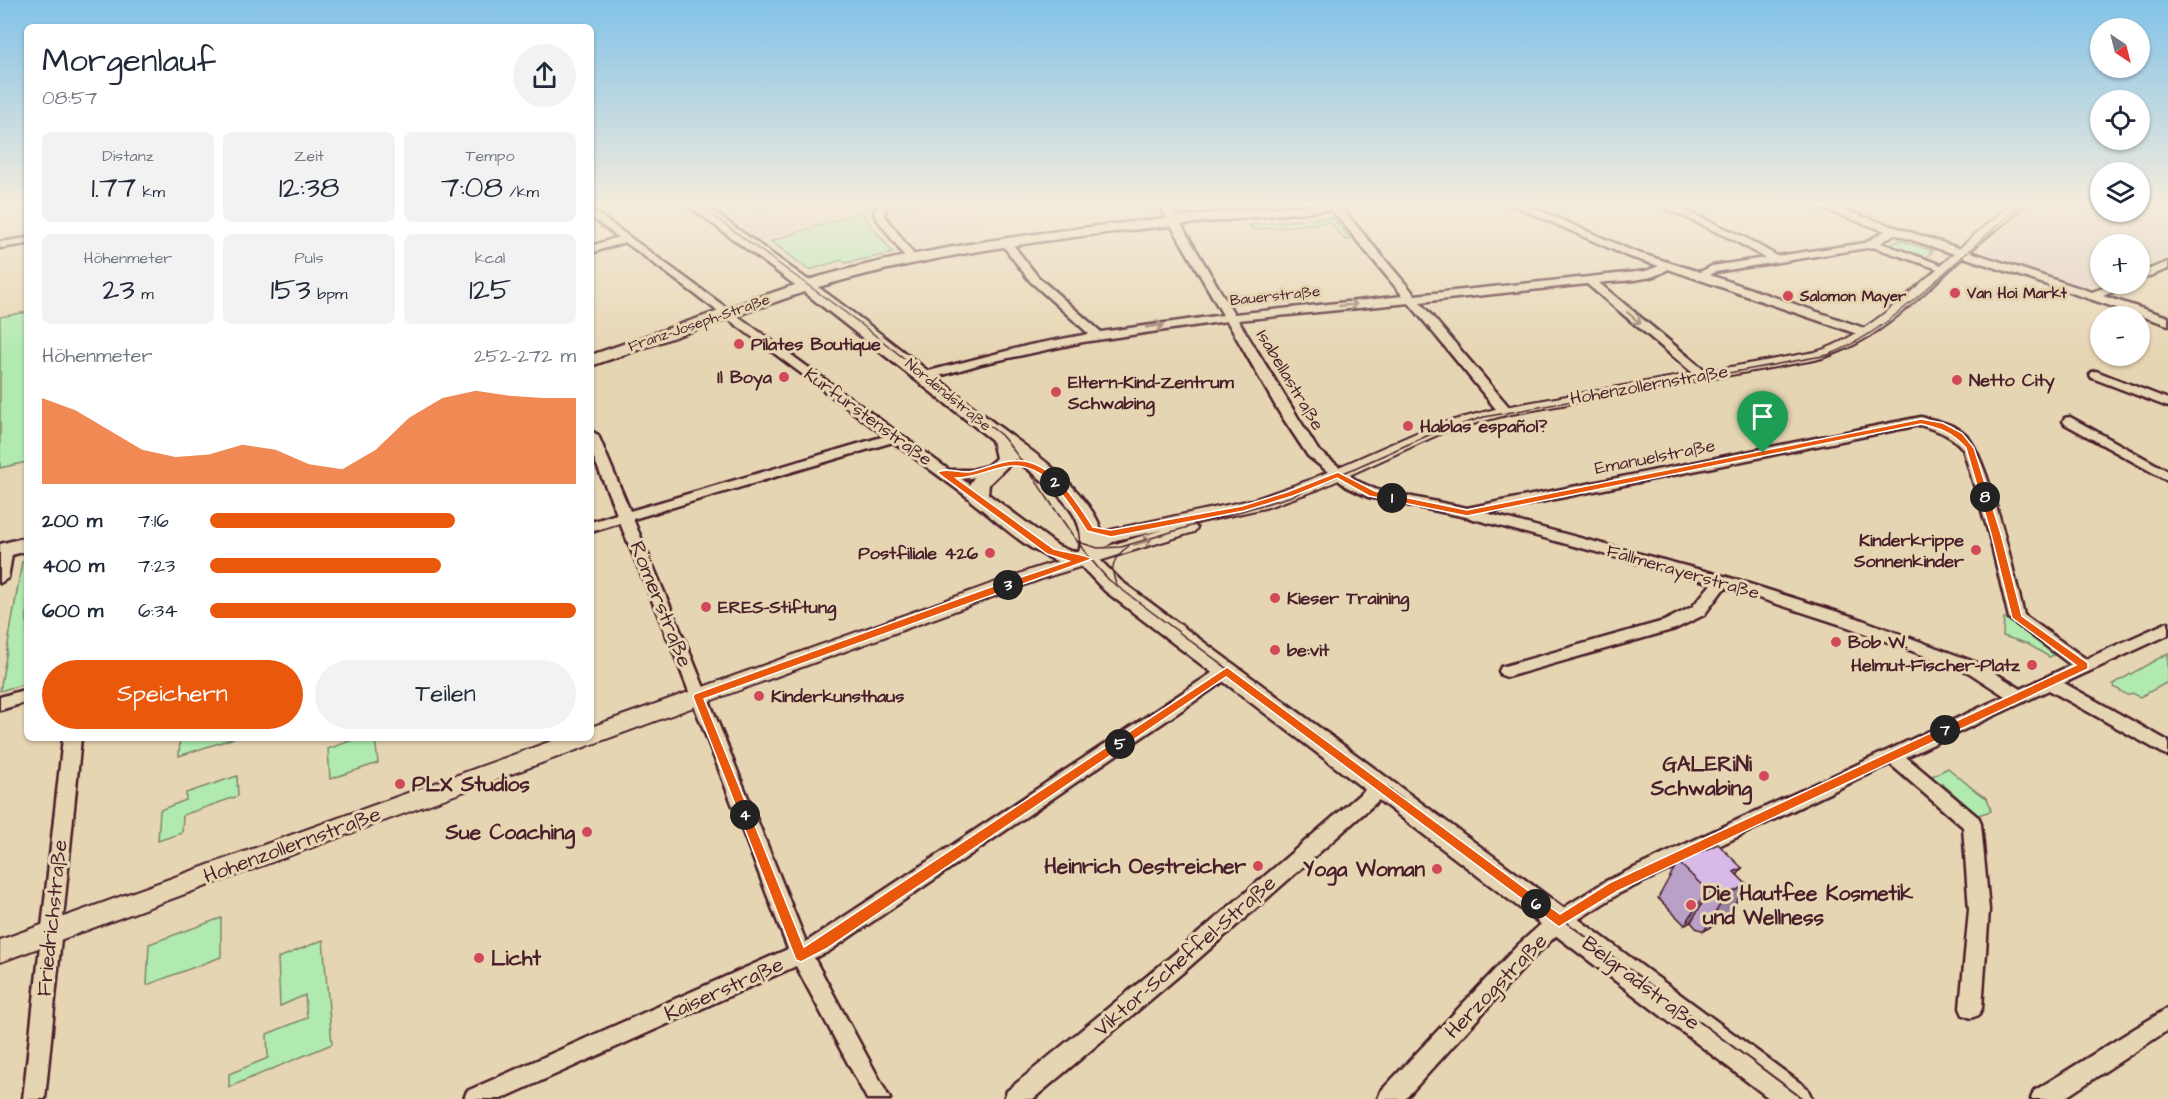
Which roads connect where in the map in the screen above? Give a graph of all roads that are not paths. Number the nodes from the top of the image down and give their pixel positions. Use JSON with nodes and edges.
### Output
{"nodes":[{"id":1,"x":649,"y":255,"type":"edge"},
{"id":2,"x":764,"y":255,"type":"edge"},
{"id":3,"x":909,"y":255,"type":"edge"},
{"id":4,"x":938,"y":255,"type":"edge"},
{"id":5,"x":1016,"y":255,"type":"edge"},
{"id":6,"x":1194,"y":255,"type":"edge"},
{"id":7,"x":1377,"y":255,"type":"edge"},
{"id":8,"x":1637,"y":255,"type":"edge"},
{"id":9,"x":1768,"y":255,"type":"edge"},
{"id":10,"x":1805,"y":255,"type":"edge"},
{"id":11,"x":1907,"y":255,"type":"edge"},
{"id":12,"x":1959,"y":255,"type":"edge"},
{"id":13,"x":1969,"y":255,"type":"edge"},
{"id":14,"x":912,"y":260,"type":"junction"},
{"id":15,"x":1776,"y":260,"type":"junction"},
{"id":16,"x":2168,"y":265,"type":"edge"},
{"id":17,"x":1666,"y":266,"type":"junction"},
{"id":18,"x":1945,"y":268,"type":"junction"},
{"id":19,"x":2150,"y":272,"type":"edge"},
{"id":20,"x":1701,"y":276,"type":"junction"},
{"id":21,"x":1589,"y":280,"type":"junction"},
{"id":22,"x":807,"y":286,"type":"junction"},
{"id":23,"x":2098,"y":294,"type":"edge"},
{"id":24,"x":2093,"y":296,"type":"junction"},
{"id":25,"x":1410,"y":299,"type":"junction"},
{"id":26,"x":726,"y":313,"type":"junction"},
{"id":27,"x":1231,"y":317,"type":"junction"},
{"id":28,"x":2168,"y":321,"type":"edge"},
{"id":29,"x":1866,"y":333,"type":"junction"},
{"id":30,"x":1097,"y":334,"type":"junction"},
{"id":31,"x":594,"y":360,"type":"edge"},
{"id":32,"x":2096,"y":375,"type":"dead end"},
{"id":33,"x":925,"y":376,"type":"junction"},
{"id":34,"x":1704,"y":376,"type":"junction"},
{"id":35,"x":2168,"y":403,"type":"edge"},
{"id":36,"x":1505,"y":411,"type":"junction"},
{"id":37,"x":2070,"y":422,"type":"dead end"},
{"id":38,"x":894,"y":437,"type":"junction"},
{"id":39,"x":1000,"y":437,"type":"junction"},
{"id":40,"x":594,"y":442,"type":"edge"},
{"id":41,"x":1000,"y":466,"type":"junction"},
{"id":42,"x":1040,"y":469,"type":"junction"},
{"id":43,"x":942,"y":472,"type":"junction"},
{"id":44,"x":1338,"y":474,"type":"junction"},
{"id":45,"x":2168,"y":477,"type":"edge"},
{"id":46,"x":982,"y":501,"type":"junction"},
{"id":47,"x":1244,"y":508,"type":"junction"},
{"id":48,"x":1467,"y":513,"type":"junction"},
{"id":49,"x":625,"y":517,"type":"junction"},
{"id":50,"x":594,"y":526,"type":"edge"},
{"id":51,"x":1090,"y":529,"type":"junction"},
{"id":52,"x":1117,"y":533,"type":"junction"},
{"id":53,"x":24,"y":545,"type":"edge"},
{"id":54,"x":3,"y":550,"type":"edge"},
{"id":55,"x":1087,"y":559,"type":"junction"},
{"id":56,"x":0,"y":578,"type":"edge"},
{"id":57,"x":1722,"y":581,"type":"junction"},
{"id":58,"x":2168,"y":628,"type":"edge"},
{"id":59,"x":2084,"y":666,"type":"junction"},
{"id":60,"x":1227,"y":671,"type":"junction"},
{"id":61,"x":1507,"y":671,"type":"dead end"},
{"id":62,"x":2049,"y":682,"type":"junction"},
{"id":63,"x":2019,"y":696,"type":"junction"},
{"id":64,"x":24,"y":697,"type":"edge"},
{"id":65,"x":698,"y":697,"type":"junction"},
{"id":66,"x":0,"y":704,"type":"edge"},
{"id":67,"x":594,"y":734,"type":"edge"},
{"id":68,"x":72,"y":741,"type":"edge"},
{"id":69,"x":576,"y":741,"type":"edge"},
{"id":70,"x":2168,"y":749,"type":"edge"},
{"id":71,"x":1892,"y":755,"type":"junction"},
{"id":72,"x":1381,"y":787,"type":"junction"},
{"id":73,"x":1559,"y":921,"type":"junction"},
{"id":74,"x":50,"y":933,"type":"junction"},
{"id":75,"x":0,"y":951,"type":"edge"},
{"id":76,"x":801,"y":955,"type":"junction"},
{"id":77,"x":1971,"y":1008,"type":"dead end"},
{"id":78,"x":2168,"y":1018,"type":"edge"},
{"id":79,"x":34,"y":1099,"type":"edge"},
{"id":80,"x":475,"y":1099,"type":"edge"},
{"id":81,"x":879,"y":1099,"type":"edge"},
{"id":82,"x":1015,"y":1099,"type":"edge"},
{"id":83,"x":1389,"y":1099,"type":"edge"},
{"id":84,"x":1796,"y":1099,"type":"edge"},
{"id":85,"x":2042,"y":1099,"type":"edge"}],
"edges":[{"from":1,"to":26,"type":"street","name":"Kurfürstenstraße"},
{"from":2,"to":22,"type":"main road","name":"Nordendstraße"},
{"from":3,"to":14,"type":"street"},
{"from":4,"to":14,"type":"main road","name":"Franz-Joseph-Straße"},
{"from":5,"to":30,"type":"street"},
{"from":6,"to":27,"type":"street","name":"Isabellastraße"},
{"from":7,"to":25,"type":"street"},
{"from":8,"to":17,"type":"street"},
{"from":9,"to":15,"type":"street"},
{"from":10,"to":15,"type":"street"},
{"from":11,"to":18,"type":"street"},
{"from":12,"to":18,"type":"street","name":"Hohenzollernstraße"},
{"from":13,"to":24,"type":"street"},
{"from":14,"to":22,"type":"main road","name":"Franz-Joseph-Straße"},
{"from":15,"to":20,"type":"street"},
{"from":16,"to":19,"type":"street"},
{"from":17,"to":20,"type":"street"},
{"from":17,"to":21,"type":"street","name":"Bauerstraße"},
{"from":18,"to":29,"type":"street","name":"Hohenzollernstraße"},
{"from":20,"to":29,"type":"street"},
{"from":21,"to":25,"type":"street","name":"Bauerstraße"},
{"from":21,"to":34,"type":"street","one_way":true},
{"from":22,"to":26,"type":"main road","name":"Franz-Joseph-Straße"},
{"from":22,"to":33,"type":"main road","name":"Nordendstraße"},
{"from":23,"to":24,"type":"street"},
{"from":24,"to":28,"type":"street"},
{"from":27,"to":25,"type":"street","name":"Bauerstraße","one_way":true},
{"from":25,"to":36,"type":"street"},
{"from":26,"to":31,"type":"main road","name":"Franz-Joseph-Straße"},
{"from":26,"to":38,"type":"street","name":"Kurfürstenstraße"},
{"from":30,"to":27,"type":"street","name":"Bauerstraße","one_way":true},
{"from":27,"to":44,"type":"street","name":"Isabellastraße"},
{"from":29,"to":34,"type":"street","name":"Hohenzollernstraße"},
{"from":30,"to":33,"type":"street","name":"Bauerstraße"},
{"from":32,"to":35,"type":"street"},
{"from":33,"to":39,"type":"main road","name":"Nordendstraße"},
{"from":34,"to":36,"type":"street","name":"Hohenzollernstraße"},
{"from":36,"to":44,"type":"street","name":"Hohenzollernstraße"},
{"from":37,"to":45,"type":"street"},
{"from":38,"to":43,"type":"street","name":"Kurfürstenstraße"},
{"from":38,"to":49,"type":"street"},
{"from":39,"to":41,"type":"main road"},
{"from":39,"to":42,"type":"main road","name":"Nordendstraße"},
{"from":40,"to":49,"type":"street","name":"Römerstraße"},
{"from":41,"to":42,"type":"main road"},
{"from":41,"to":43,"type":"street"},
{"from":41,"to":46,"type":"main road"},
{"from":42,"to":51,"type":"main road","name":"Nordendstraße"},
{"from":43,"to":46,"type":"street","name":"Kurfürstenstraße"},
{"from":44,"to":47,"type":"street","name":"Hohenzollernstraße"},
{"from":44,"to":48,"type":"street","name":"Fallmerayerstraße"},
{"from":46,"to":55,"type":"main road"},
{"from":47,"to":52,"type":"street","name":"Hohenzollernstraße"},
{"from":55,"to":47,"type":"street","name":"Hohenzollernstraße","one_way":true},
{"from":48,"to":57,"type":"street","name":"Fallmerayerstraße"},
{"from":48,"to":59,"type":"street","name":"Emanuelstraße"},
{"from":49,"to":50,"type":"street"},
{"from":49,"to":65,"type":"street","name":"Römerstraße"},
{"from":51,"to":52,"type":"street","name":"Hohenzollernstraße"},
{"from":51,"to":55,"type":"main road"},
{"from":52,"to":55,"type":"street","name":"Hohenzollernstraße"},
{"from":53,"to":54,"type":"main road"},
{"from":54,"to":56,"type":"street"},
{"from":55,"to":60,"type":"main road","name":"Belgradstraße"},
{"from":55,"to":65,"type":"street","name":"Hohenzollernstraße"},
{"from":57,"to":61,"type":"street"},
{"from":57,"to":63,"type":"street","name":"Fallmerayerstraße"},
{"from":58,"to":59,"type":"street","name":"Herzogstraße"},
{"from":59,"to":62,"type":"street","name":"Herzogstraße"},
{"from":60,"to":72,"type":"main road","name":"Belgradstraße"},
{"from":60,"to":76,"type":"street","name":"Kaiserstraße"},
{"from":62,"to":63,"type":"street","name":"Herzogstraße"},
{"from":62,"to":70,"type":"street"},
{"from":63,"to":71,"type":"street","name":"Herzogstraße"},
{"from":64,"to":66,"type":"street"},
{"from":65,"to":67,"type":"street","name":"Hohenzollernstraße"},
{"from":65,"to":76,"type":"street","name":"Römerstraße"},
{"from":68,"to":74,"type":"street","name":"Friedrichstraße"},
{"from":69,"to":74,"type":"street","name":"Hohenzollernstraße"},
{"from":71,"to":73,"type":"street","name":"Herzogstraße"},
{"from":71,"to":77,"type":"street"},
{"from":72,"to":73,"type":"main road","name":"Belgradstraße"},
{"from":72,"to":82,"type":"street","name":"Viktor-Scheffel-Straße"},
{"from":73,"to":83,"type":"street","name":"Herzogstraße"},
{"from":73,"to":84,"type":"main road","name":"Belgradstraße"},
{"from":74,"to":75,"type":"street","name":"Hohenzollernstraße"},
{"from":74,"to":79,"type":"street","name":"Friedrichstraße"},
{"from":76,"to":80,"type":"street","name":"Kaiserstraße"},
{"from":76,"to":81,"type":"street","name":"Römerstraße"},
{"from":78,"to":85,"type":"street"}]}
